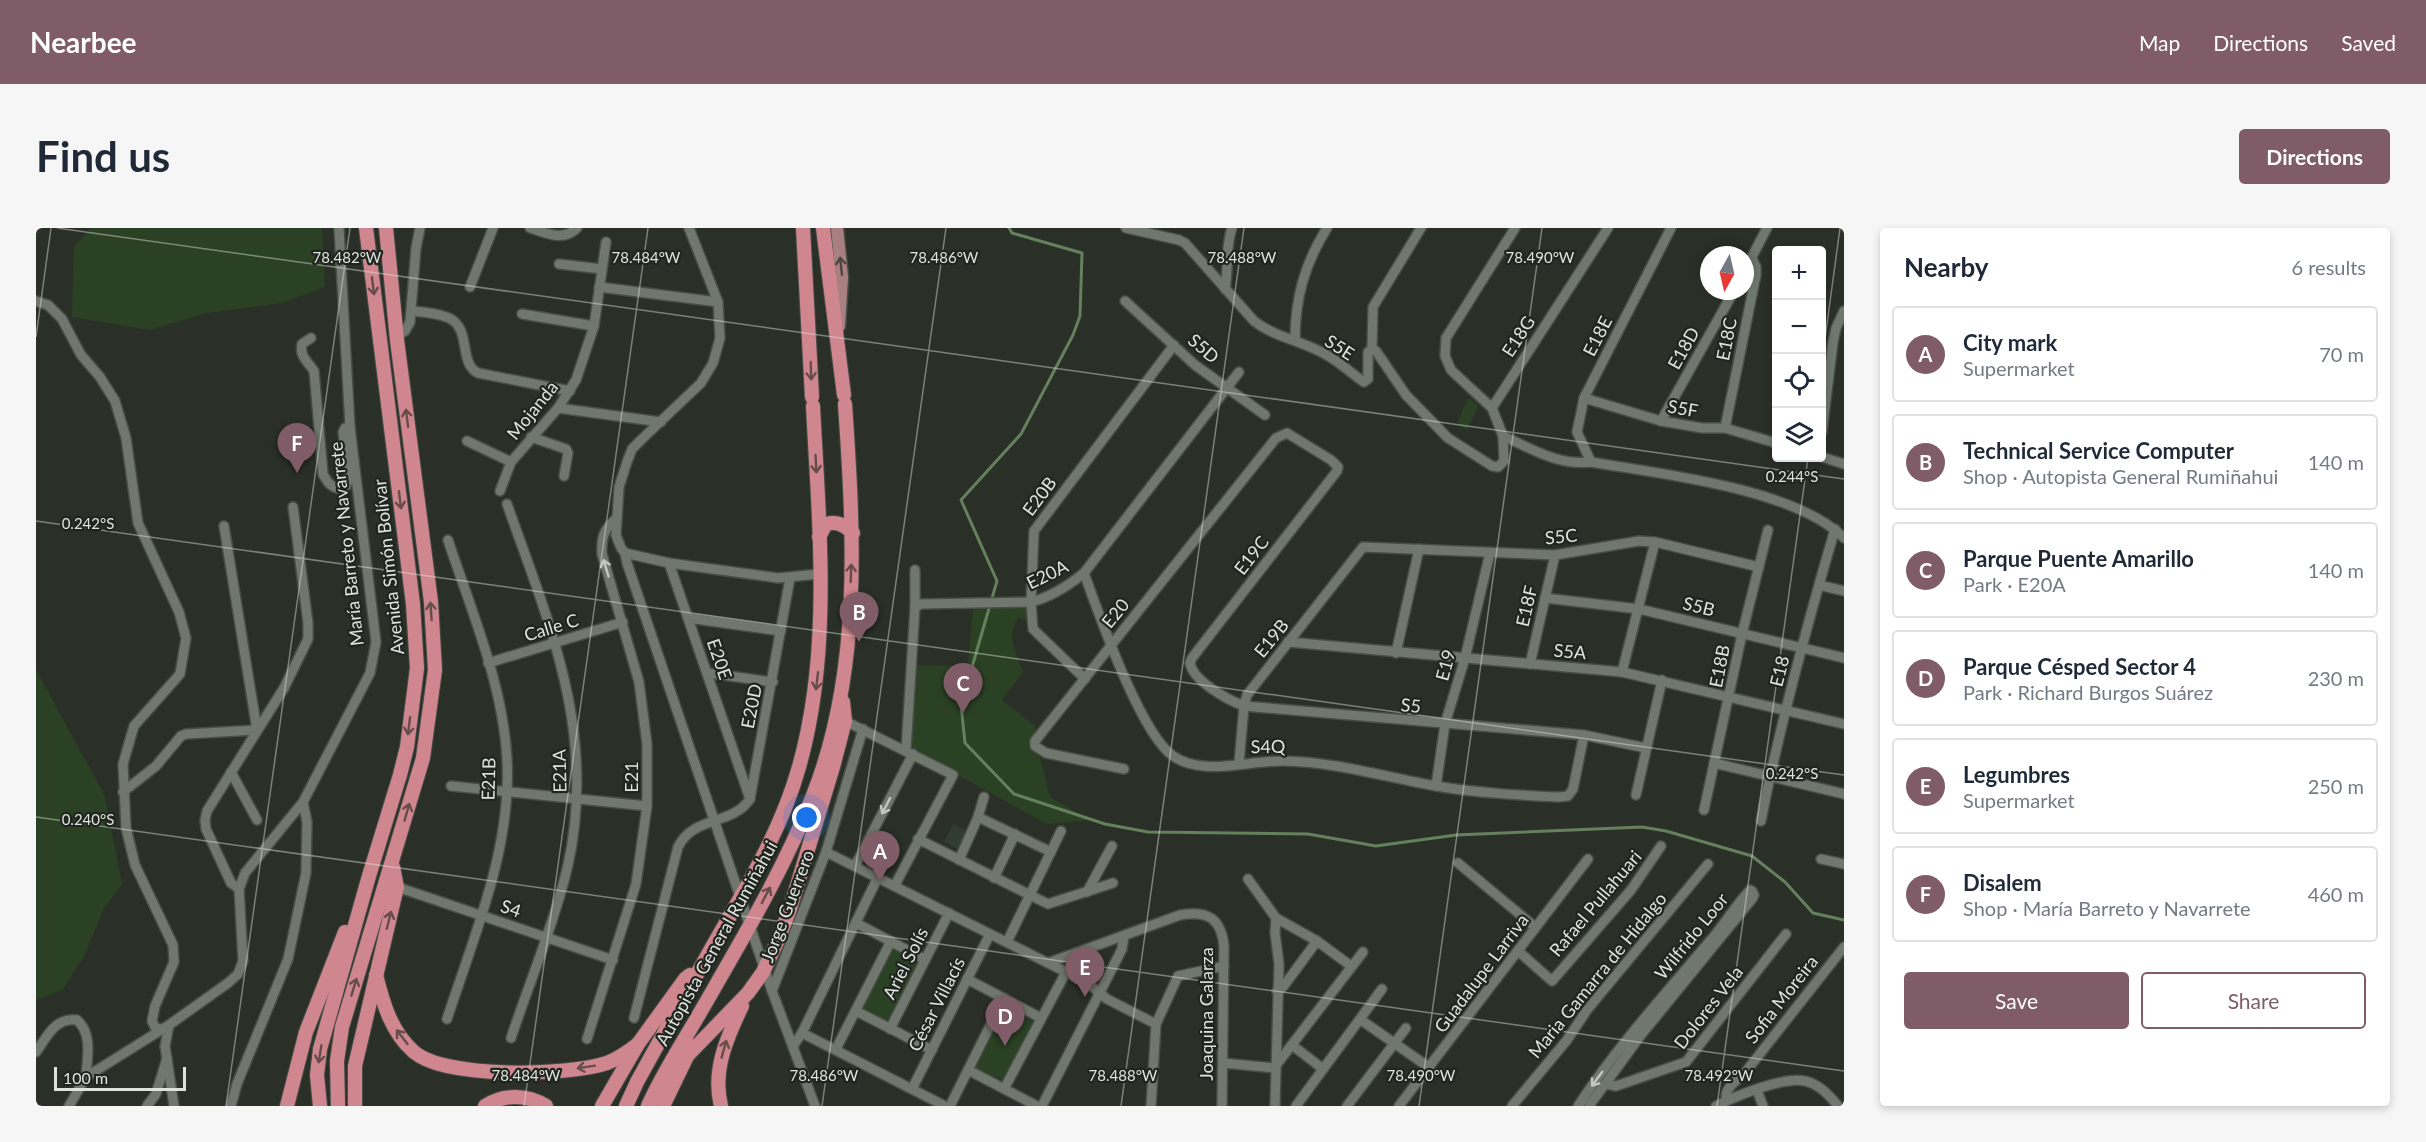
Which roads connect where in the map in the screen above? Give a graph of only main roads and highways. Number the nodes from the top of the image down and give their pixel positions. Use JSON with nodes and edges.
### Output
{"nodes":[{"id":1,"x":366,"y":228,"type":"edge"},
{"id":2,"x":386,"y":228,"type":"edge"},
{"id":3,"x":803,"y":228,"type":"edge"},
{"id":4,"x":823,"y":228,"type":"edge"},
{"id":5,"x":837,"y":228,"type":"edge"},
{"id":6,"x":826,"y":253,"type":"junction"},
{"id":7,"x":805,"y":255,"type":"junction"},
{"id":8,"x":838,"y":345,"type":"junction"},
{"id":9,"x":853,"y":533,"type":"junction"},
{"id":10,"x":819,"y":538,"type":"junction"},
{"id":11,"x":841,"y":697,"type":"junction"},
{"id":12,"x":392,"y":865,"type":"junction"},
{"id":13,"x":369,"y":876,"type":"junction"},
{"id":14,"x":700,"y":969,"type":"junction"},
{"id":15,"x":376,"y":975,"type":"junction"},
{"id":16,"x":717,"y":983,"type":"junction"},
{"id":17,"x":748,"y":993,"type":"junction"},
{"id":18,"x":638,"y":1044,"type":"junction"},
{"id":19,"x":689,"y":1054,"type":"junction"},
{"id":20,"x":294,"y":1077,"type":"junction"},
{"id":21,"x":287,"y":1106,"type":"edge"},
{"id":22,"x":298,"y":1106,"type":"edge"},
{"id":23,"x":320,"y":1106,"type":"edge"},
{"id":24,"x":338,"y":1106,"type":"edge"},
{"id":25,"x":355,"y":1106,"type":"edge"},
{"id":26,"x":485,"y":1106,"type":"edge"},
{"id":27,"x":546,"y":1106,"type":"edge"},
{"id":28,"x":602,"y":1106,"type":"edge"},
{"id":29,"x":626,"y":1106,"type":"edge"},
{"id":30,"x":648,"y":1106,"type":"edge"},
{"id":31,"x":663,"y":1106,"type":"edge"},
{"id":32,"x":722,"y":1106,"type":"edge"}],
"edges":[{"from":1,"to":13,"type":"highway","name":"Avenida Simón Bolívar","one_way":true},
{"from":12,"to":2,"type":"highway","name":"Avenida Simón Bolívar","one_way":true},
{"from":3,"to":7,"type":"highway","name":"Autopista General Rumiñahui"},
{"from":4,"to":6,"type":"highway","name":"Autopista General Rumiñahui"},
{"from":8,"to":5,"type":"main road","one_way":true},
{"from":6,"to":7,"type":"highway"},
{"from":6,"to":8,"type":"highway","name":"Autopista General Rumiñahui"},
{"from":7,"to":10,"type":"highway","name":"Autopista General Rumiñahui","one_way":true},
{"from":8,"to":9,"type":"highway","name":"Autopista General Rumiñahui"},
{"from":9,"to":10,"type":"highway"},
{"from":11,"to":9,"type":"highway","name":"Autopista General Rumiñahui","one_way":true},
{"from":10,"to":14,"type":"highway","name":"Autopista General Rumiñahui","one_way":true},
{"from":16,"to":11,"type":"highway","name":"Autopista General Rumiñahui","one_way":true},
{"from":11,"to":17,"type":"highway"},
{"from":15,"to":12,"type":"highway","one_way":true},
{"from":24,"to":12,"type":"highway","name":"Avenida Simón Bolívar","one_way":true},
{"from":13,"to":20,"type":"highway"},
{"from":13,"to":23,"type":"highway","name":"Avenida Simón Bolívar","one_way":true},
{"from":14,"to":18,"type":"highway"},
{"from":14,"to":29,"type":"highway","name":"Autopista General Rumiñahui"},
{"from":18,"to":15,"type":"highway","one_way":true},
{"from":15,"to":25,"type":"highway"},
{"from":16,"to":19,"type":"highway"},
{"from":16,"to":30,"type":"highway","name":"Autopista General Rumiñahui"},
{"from":17,"to":19,"type":"highway"},
{"from":32,"to":17,"type":"highway","one_way":true},
{"from":18,"to":28,"type":"highway"},
{"from":19,"to":31,"type":"highway"},
{"from":20,"to":21,"type":"highway"},
{"from":20,"to":22,"type":"highway"},
{"from":26,"to":27,"type":"highway"}]}
